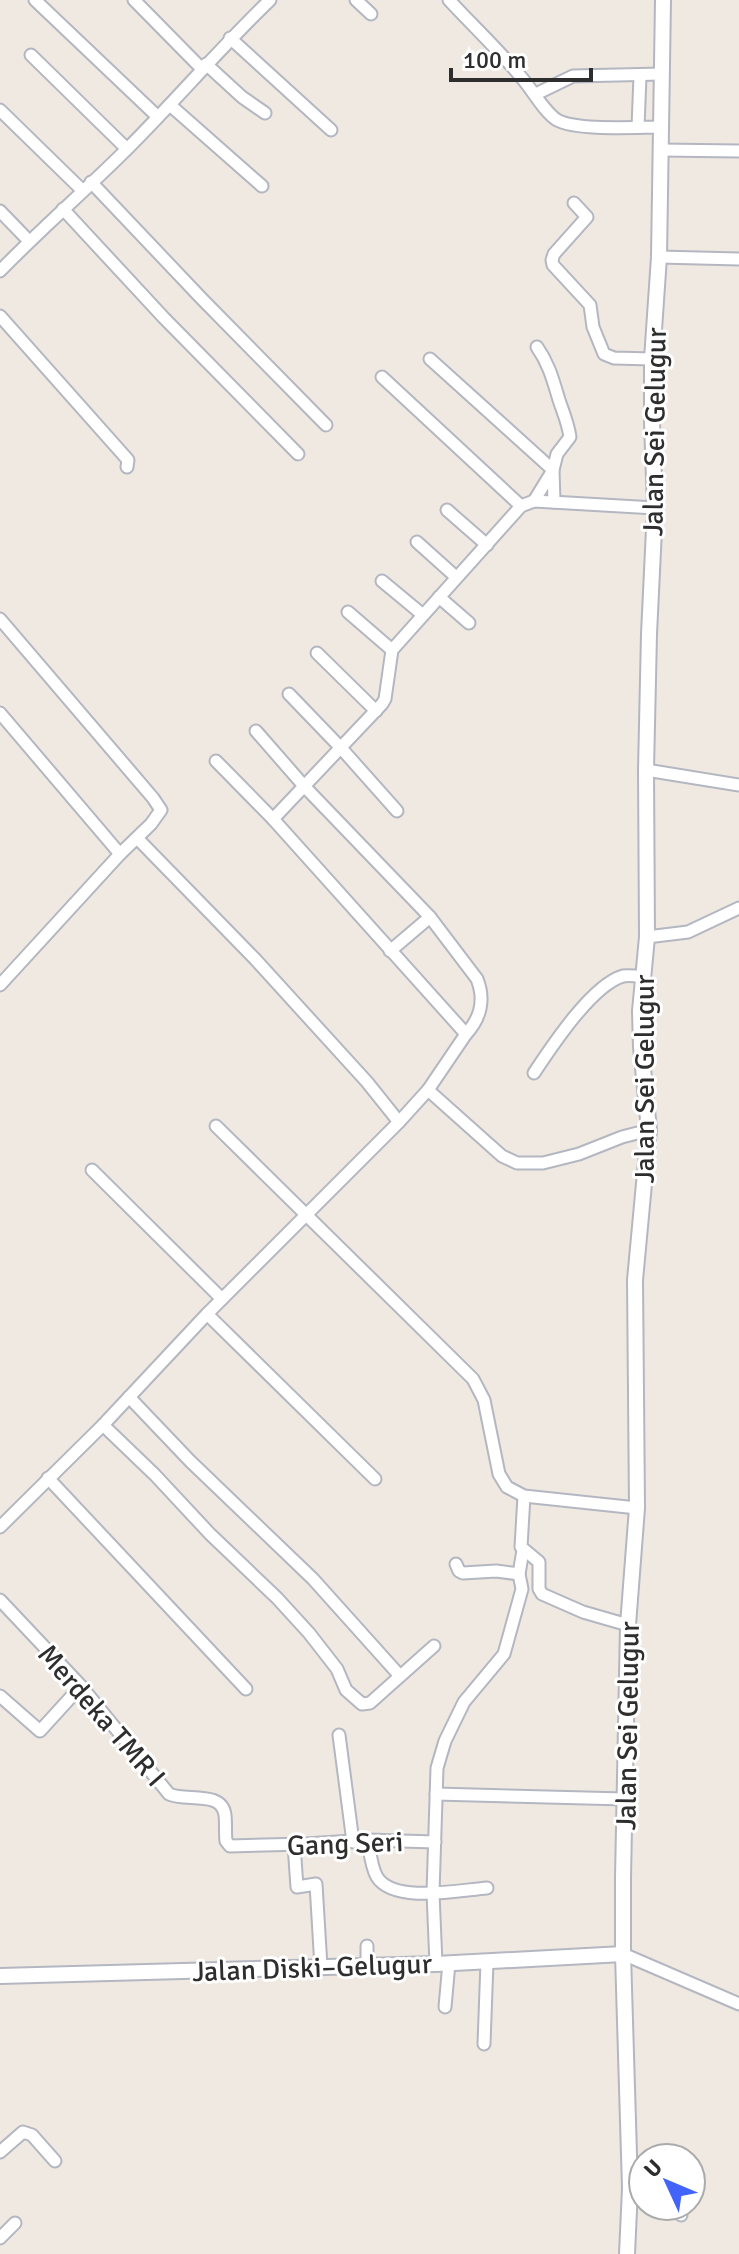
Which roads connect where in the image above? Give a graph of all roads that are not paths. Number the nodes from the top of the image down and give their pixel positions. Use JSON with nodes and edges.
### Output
{"nodes":[{"id":1,"x":35,"y":0,"type":"edge"},
{"id":2,"x":134,"y":0,"type":"edge"},
{"id":3,"x":270,"y":0,"type":"edge"},
{"id":4,"x":356,"y":0,"type":"edge"},
{"id":5,"x":449,"y":0,"type":"edge"},
{"id":6,"x":663,"y":0,"type":"edge"},
{"id":7,"x":371,"y":14,"type":"dead end"},
{"id":8,"x":230,"y":38,"type":"junction"},
{"id":9,"x":31,"y":55,"type":"dead end"},
{"id":10,"x":204,"y":66,"type":"junction"},
{"id":11,"x":662,"y":74,"type":"junction"},
{"id":12,"x":640,"y":76,"type":"junction"},
{"id":13,"x":536,"y":94,"type":"junction"},
{"id":14,"x":170,"y":105,"type":"junction"},
{"id":15,"x":0,"y":110,"type":"edge"},
{"id":16,"x":265,"y":113,"type":"dead end"},
{"id":17,"x":158,"y":117,"type":"junction"},
{"id":18,"x":638,"y":127,"type":"junction"},
{"id":19,"x":662,"y":127,"type":"junction"},
{"id":20,"x":331,"y":130,"type":"dead end"},
{"id":21,"x":127,"y":149,"type":"junction"},
{"id":22,"x":660,"y":150,"type":"junction"},
{"id":23,"x":739,"y":151,"type":"edge"},
{"id":24,"x":86,"y":186,"type":"junction"},
{"id":25,"x":262,"y":186,"type":"dead end"},
{"id":26,"x":574,"y":203,"type":"dead end"},
{"id":27,"x":63,"y":209,"type":"junction"},
{"id":28,"x":0,"y":211,"type":"edge"},
{"id":29,"x":29,"y":241,"type":"junction"},
{"id":30,"x":659,"y":257,"type":"junction"},
{"id":31,"x":739,"y":259,"type":"edge"},
{"id":32,"x":0,"y":271,"type":"edge"},
{"id":33,"x":0,"y":316,"type":"edge"},
{"id":34,"x":537,"y":347,"type":"dead end"},
{"id":35,"x":430,"y":359,"type":"dead end"},
{"id":36,"x":652,"y":359,"type":"junction"},
{"id":37,"x":382,"y":377,"type":"dead end"},
{"id":38,"x":326,"y":425,"type":"dead end"},
{"id":39,"x":298,"y":454,"type":"dead end"},
{"id":40,"x":127,"y":467,"type":"dead end"},
{"id":41,"x":553,"y":470,"type":"junction"},
{"id":42,"x":534,"y":501,"type":"junction"},
{"id":43,"x":554,"y":502,"type":"junction"},
{"id":44,"x":521,"y":506,"type":"junction"},
{"id":45,"x":655,"y":508,"type":"junction"},
{"id":46,"x":447,"y":510,"type":"dead end"},
{"id":47,"x":417,"y":542,"type":"dead end"},
{"id":48,"x":487,"y":545,"type":"junction"},
{"id":49,"x":456,"y":577,"type":"junction"},
{"id":50,"x":382,"y":581,"type":"dead end"},
{"id":51,"x":439,"y":597,"type":"junction"},
{"id":52,"x":348,"y":612,"type":"dead end"},
{"id":53,"x":423,"y":615,"type":"junction"},
{"id":54,"x":0,"y":619,"type":"edge"},
{"id":55,"x":469,"y":623,"type":"dead end"},
{"id":56,"x":392,"y":650,"type":"junction"},
{"id":57,"x":317,"y":653,"type":"dead end"},
{"id":58,"x":289,"y":694,"type":"dead end"},
{"id":59,"x":376,"y":711,"type":"junction"},
{"id":60,"x":1,"y":716,"type":"edge"},
{"id":61,"x":256,"y":731,"type":"dead end"},
{"id":62,"x":341,"y":748,"type":"junction"},
{"id":63,"x":216,"y":761,"type":"dead end"},
{"id":64,"x":646,"y":770,"type":"junction"},
{"id":65,"x":739,"y":785,"type":"edge"},
{"id":66,"x":304,"y":786,"type":"junction"},
{"id":67,"x":397,"y":811,"type":"dead end"},
{"id":68,"x":273,"y":819,"type":"junction"},
{"id":69,"x":137,"y":838,"type":"junction"},
{"id":70,"x":120,"y":854,"type":"junction"},
{"id":71,"x":739,"y":908,"type":"edge"},
{"id":72,"x":430,"y":917,"type":"junction"},
{"id":73,"x":647,"y":937,"type":"junction"},
{"id":74,"x":390,"y":951,"type":"junction"},
{"id":75,"x":642,"y":977,"type":"junction"},
{"id":76,"x":1,"y":981,"type":"edge"},
{"id":77,"x":466,"y":1034,"type":"junction"},
{"id":78,"x":534,"y":1073,"type":"dead end"},
{"id":79,"x":428,"y":1090,"type":"junction"},
{"id":80,"x":399,"y":1122,"type":"junction"},
{"id":81,"x":216,"y":1126,"type":"dead end"},
{"id":82,"x":649,"y":1130,"type":"junction"},
{"id":83,"x":92,"y":1170,"type":"dead end"},
{"id":84,"x":307,"y":1214,"type":"junction"},
{"id":85,"x":222,"y":1299,"type":"junction"},
{"id":86,"x":207,"y":1314,"type":"junction"},
{"id":87,"x":129,"y":1397,"type":"junction"},
{"id":88,"x":103,"y":1425,"type":"junction"},
{"id":89,"x":48,"y":1478,"type":"junction"},
{"id":90,"x":375,"y":1479,"type":"dead end"},
{"id":91,"x":524,"y":1496,"type":"junction"},
{"id":92,"x":637,"y":1508,"type":"junction"},
{"id":93,"x":0,"y":1527,"type":"edge"},
{"id":94,"x":523,"y":1550,"type":"junction"},
{"id":95,"x":456,"y":1564,"type":"dead end"},
{"id":96,"x":519,"y":1574,"type":"junction"},
{"id":97,"x":0,"y":1600,"type":"edge"},
{"id":98,"x":628,"y":1625,"type":"junction"},
{"id":99,"x":434,"y":1646,"type":"dead end"},
{"id":100,"x":400,"y":1676,"type":"junction"},
{"id":101,"x":81,"y":1686,"type":"junction"},
{"id":102,"x":246,"y":1689,"type":"dead end"},
{"id":103,"x":0,"y":1696,"type":"edge"},
{"id":104,"x":339,"y":1735,"type":"dead end"},
{"id":105,"x":436,"y":1794,"type":"junction"},
{"id":106,"x":625,"y":1799,"type":"junction"},
{"id":107,"x":368,"y":1840,"type":"junction"},
{"id":108,"x":353,"y":1842,"type":"junction"},
{"id":109,"x":435,"y":1842,"type":"junction"},
{"id":110,"x":294,"y":1845,"type":"junction"},
{"id":111,"x":230,"y":1846,"type":"joint"},
{"id":112,"x":487,"y":1888,"type":"dead end"},
{"id":113,"x":433,"y":1893,"type":"junction"},
{"id":114,"x":367,"y":1946,"type":"dead end"},
{"id":115,"x":623,"y":1954,"type":"junction"},
{"id":116,"x":487,"y":1962,"type":"junction"},
{"id":117,"x":442,"y":1963,"type":"junction"},
{"id":118,"x":367,"y":1966,"type":"junction"},
{"id":119,"x":321,"y":1967,"type":"junction"},
{"id":120,"x":0,"y":1976,"type":"edge"},
{"id":121,"x":739,"y":2004,"type":"edge"},
{"id":122,"x":445,"y":2007,"type":"dead end"},
{"id":123,"x":484,"y":2044,"type":"dead end"},
{"id":124,"x":633,"y":2142,"type":"edge"},
{"id":125,"x":0,"y":2152,"type":"edge"},
{"id":126,"x":55,"y":2161,"type":"dead end"},
{"id":127,"x":631,"y":2222,"type":"edge"},
{"id":128,"x":15,"y":2223,"type":"dead end"},
{"id":129,"x":0,"y":2238,"type":"edge"},
{"id":130,"x":627,"y":2254,"type":"edge"}],
"edges":[{"from":1,"to":17,"type":"street"},
{"from":2,"to":10,"type":"street"},
{"from":3,"to":8,"type":"street"},
{"from":4,"to":7,"type":"street"},
{"from":5,"to":13,"type":"street"},
{"from":6,"to":11,"type":"main road","name":"Jalan Sei Gelugur"},
{"from":8,"to":10,"type":"street"},
{"from":8,"to":20,"type":"street"},
{"from":9,"to":21,"type":"street"},
{"from":10,"to":14,"type":"street"},
{"from":10,"to":16,"type":"street"},
{"from":11,"to":12,"type":"street"},
{"from":11,"to":19,"type":"main road","name":"Jalan Sei Gelugur"},
{"from":12,"to":13,"type":"street"},
{"from":12,"to":18,"type":"street"},
{"from":13,"to":18,"type":"street"},
{"from":14,"to":17,"type":"street"},
{"from":14,"to":25,"type":"street"},
{"from":15,"to":24,"type":"street"},
{"from":17,"to":21,"type":"street"},
{"from":18,"to":19,"type":"street"},
{"from":19,"to":22,"type":"main road","name":"Jalan Sei Gelugur"},
{"from":21,"to":24,"type":"street"},
{"from":22,"to":23,"type":"street"},
{"from":22,"to":30,"type":"main road","name":"Jalan Sei Gelugur"},
{"from":24,"to":27,"type":"street"},
{"from":24,"to":38,"type":"street"},
{"from":26,"to":36,"type":"street"},
{"from":27,"to":29,"type":"street"},
{"from":27,"to":39,"type":"street"},
{"from":28,"to":29,"type":"street"},
{"from":29,"to":32,"type":"street"},
{"from":30,"to":31,"type":"street"},
{"from":30,"to":36,"type":"main road","name":"Jalan Sei Gelugur"},
{"from":33,"to":40,"type":"street"},
{"from":34,"to":41,"type":"street"},
{"from":35,"to":41,"type":"street"},
{"from":36,"to":45,"type":"main road","name":"Jalan Sei Gelugur"},
{"from":37,"to":44,"type":"street"},
{"from":41,"to":42,"type":"street"},
{"from":41,"to":43,"type":"street"},
{"from":42,"to":43,"type":"street"},
{"from":42,"to":44,"type":"street"},
{"from":43,"to":45,"type":"street"},
{"from":44,"to":48,"type":"street"},
{"from":45,"to":64,"type":"main road","name":"Jalan Sei Gelugur"},
{"from":46,"to":48,"type":"street"},
{"from":47,"to":49,"type":"street"},
{"from":48,"to":49,"type":"street"},
{"from":49,"to":51,"type":"street"},
{"from":50,"to":53,"type":"street"},
{"from":51,"to":53,"type":"street"},
{"from":51,"to":55,"type":"street"},
{"from":52,"to":56,"type":"street"},
{"from":53,"to":56,"type":"street"},
{"from":54,"to":69,"type":"street"},
{"from":56,"to":59,"type":"street"},
{"from":57,"to":59,"type":"street"},
{"from":58,"to":62,"type":"street"},
{"from":59,"to":62,"type":"street"},
{"from":60,"to":70,"type":"street"},
{"from":61,"to":66,"type":"street"},
{"from":62,"to":66,"type":"street"},
{"from":62,"to":67,"type":"street"},
{"from":63,"to":68,"type":"street"},
{"from":64,"to":65,"type":"street"},
{"from":64,"to":73,"type":"main road","name":"Jalan Sei Gelugur"},
{"from":66,"to":68,"type":"street"},
{"from":66,"to":72,"type":"street"},
{"from":68,"to":74,"type":"street"},
{"from":69,"to":70,"type":"street"},
{"from":69,"to":80,"type":"street"},
{"from":70,"to":76,"type":"street"},
{"from":71,"to":73,"type":"street"},
{"from":72,"to":74,"type":"street"},
{"from":72,"to":77,"type":"street"},
{"from":73,"to":75,"type":"main road","name":"Jalan Sei Gelugur"},
{"from":74,"to":77,"type":"street"},
{"from":75,"to":78,"type":"street"},
{"from":75,"to":82,"type":"main road","name":"Jalan Sei Gelugur"},
{"from":77,"to":79,"type":"street"},
{"from":79,"to":80,"type":"street"},
{"from":79,"to":82,"type":"street"},
{"from":80,"to":84,"type":"street"},
{"from":81,"to":84,"type":"street"},
{"from":82,"to":92,"type":"main road","name":"Jalan Sei Gelugur"},
{"from":83,"to":85,"type":"street"},
{"from":84,"to":85,"type":"street"},
{"from":84,"to":91,"type":"street"},
{"from":85,"to":86,"type":"street"},
{"from":86,"to":87,"type":"street"},
{"from":86,"to":90,"type":"street"},
{"from":87,"to":88,"type":"street"},
{"from":87,"to":100,"type":"street"},
{"from":88,"to":89,"type":"street"},
{"from":88,"to":100,"type":"street"},
{"from":89,"to":93,"type":"street"},
{"from":89,"to":102,"type":"street"},
{"from":91,"to":92,"type":"street"},
{"from":91,"to":94,"type":"street"},
{"from":92,"to":98,"type":"main road","name":"Jalan Sei Gelugur"},
{"from":94,"to":96,"type":"street"},
{"from":94,"to":98,"type":"street"},
{"from":95,"to":96,"type":"street"},
{"from":96,"to":105,"type":"street"},
{"from":97,"to":101,"type":"street","name":"Merdeka TMR I"},
{"from":98,"to":106,"type":"main road","name":"Jalan Sei Gelugur"},
{"from":99,"to":100,"type":"street"},
{"from":101,"to":103,"type":"street"},
{"from":101,"to":111,"type":"street","name":"Merdeka TMR I"},
{"from":104,"to":108,"type":"street"},
{"from":105,"to":106,"type":"street"},
{"from":105,"to":109,"type":"street"},
{"from":106,"to":115,"type":"main road","name":"Jalan Sei Gelugur"},
{"from":107,"to":108,"type":"street","name":"Gang Seri"},
{"from":107,"to":109,"type":"street","name":"Gang Seri"},
{"from":107,"to":113,"type":"street"},
{"from":108,"to":110,"type":"street","name":"Gang Seri"},
{"from":109,"to":113,"type":"street","name":"Gang Seri"},
{"from":110,"to":111,"type":"street","name":"Gang Seri"},
{"from":110,"to":119,"type":"street"},
{"from":112,"to":113,"type":"street"},
{"from":113,"to":117,"type":"street","name":"Gang Seri"},
{"from":114,"to":118,"type":"street"},
{"from":115,"to":116,"type":"main road","name":"Jalan Diski–Gelugur"},
{"from":115,"to":121,"type":"street"},
{"from":115,"to":124,"type":"main road","name":"Jalan Sei Gelugur"},
{"from":116,"to":117,"type":"main road","name":"Jalan Diski–Gelugur"},
{"from":116,"to":123,"type":"street"},
{"from":117,"to":118,"type":"main road","name":"Jalan Diski–Gelugur"},
{"from":117,"to":122,"type":"street","name":"Gang Seri"},
{"from":118,"to":119,"type":"main road","name":"Jalan Diski–Gelugur"},
{"from":119,"to":120,"type":"main road","name":"Jalan Diski–Gelugur"},
{"from":125,"to":126,"type":"street"},
{"from":127,"to":130,"type":"main road","name":"Jalan Sei Gelugur"},
{"from":128,"to":129,"type":"street"}]}
